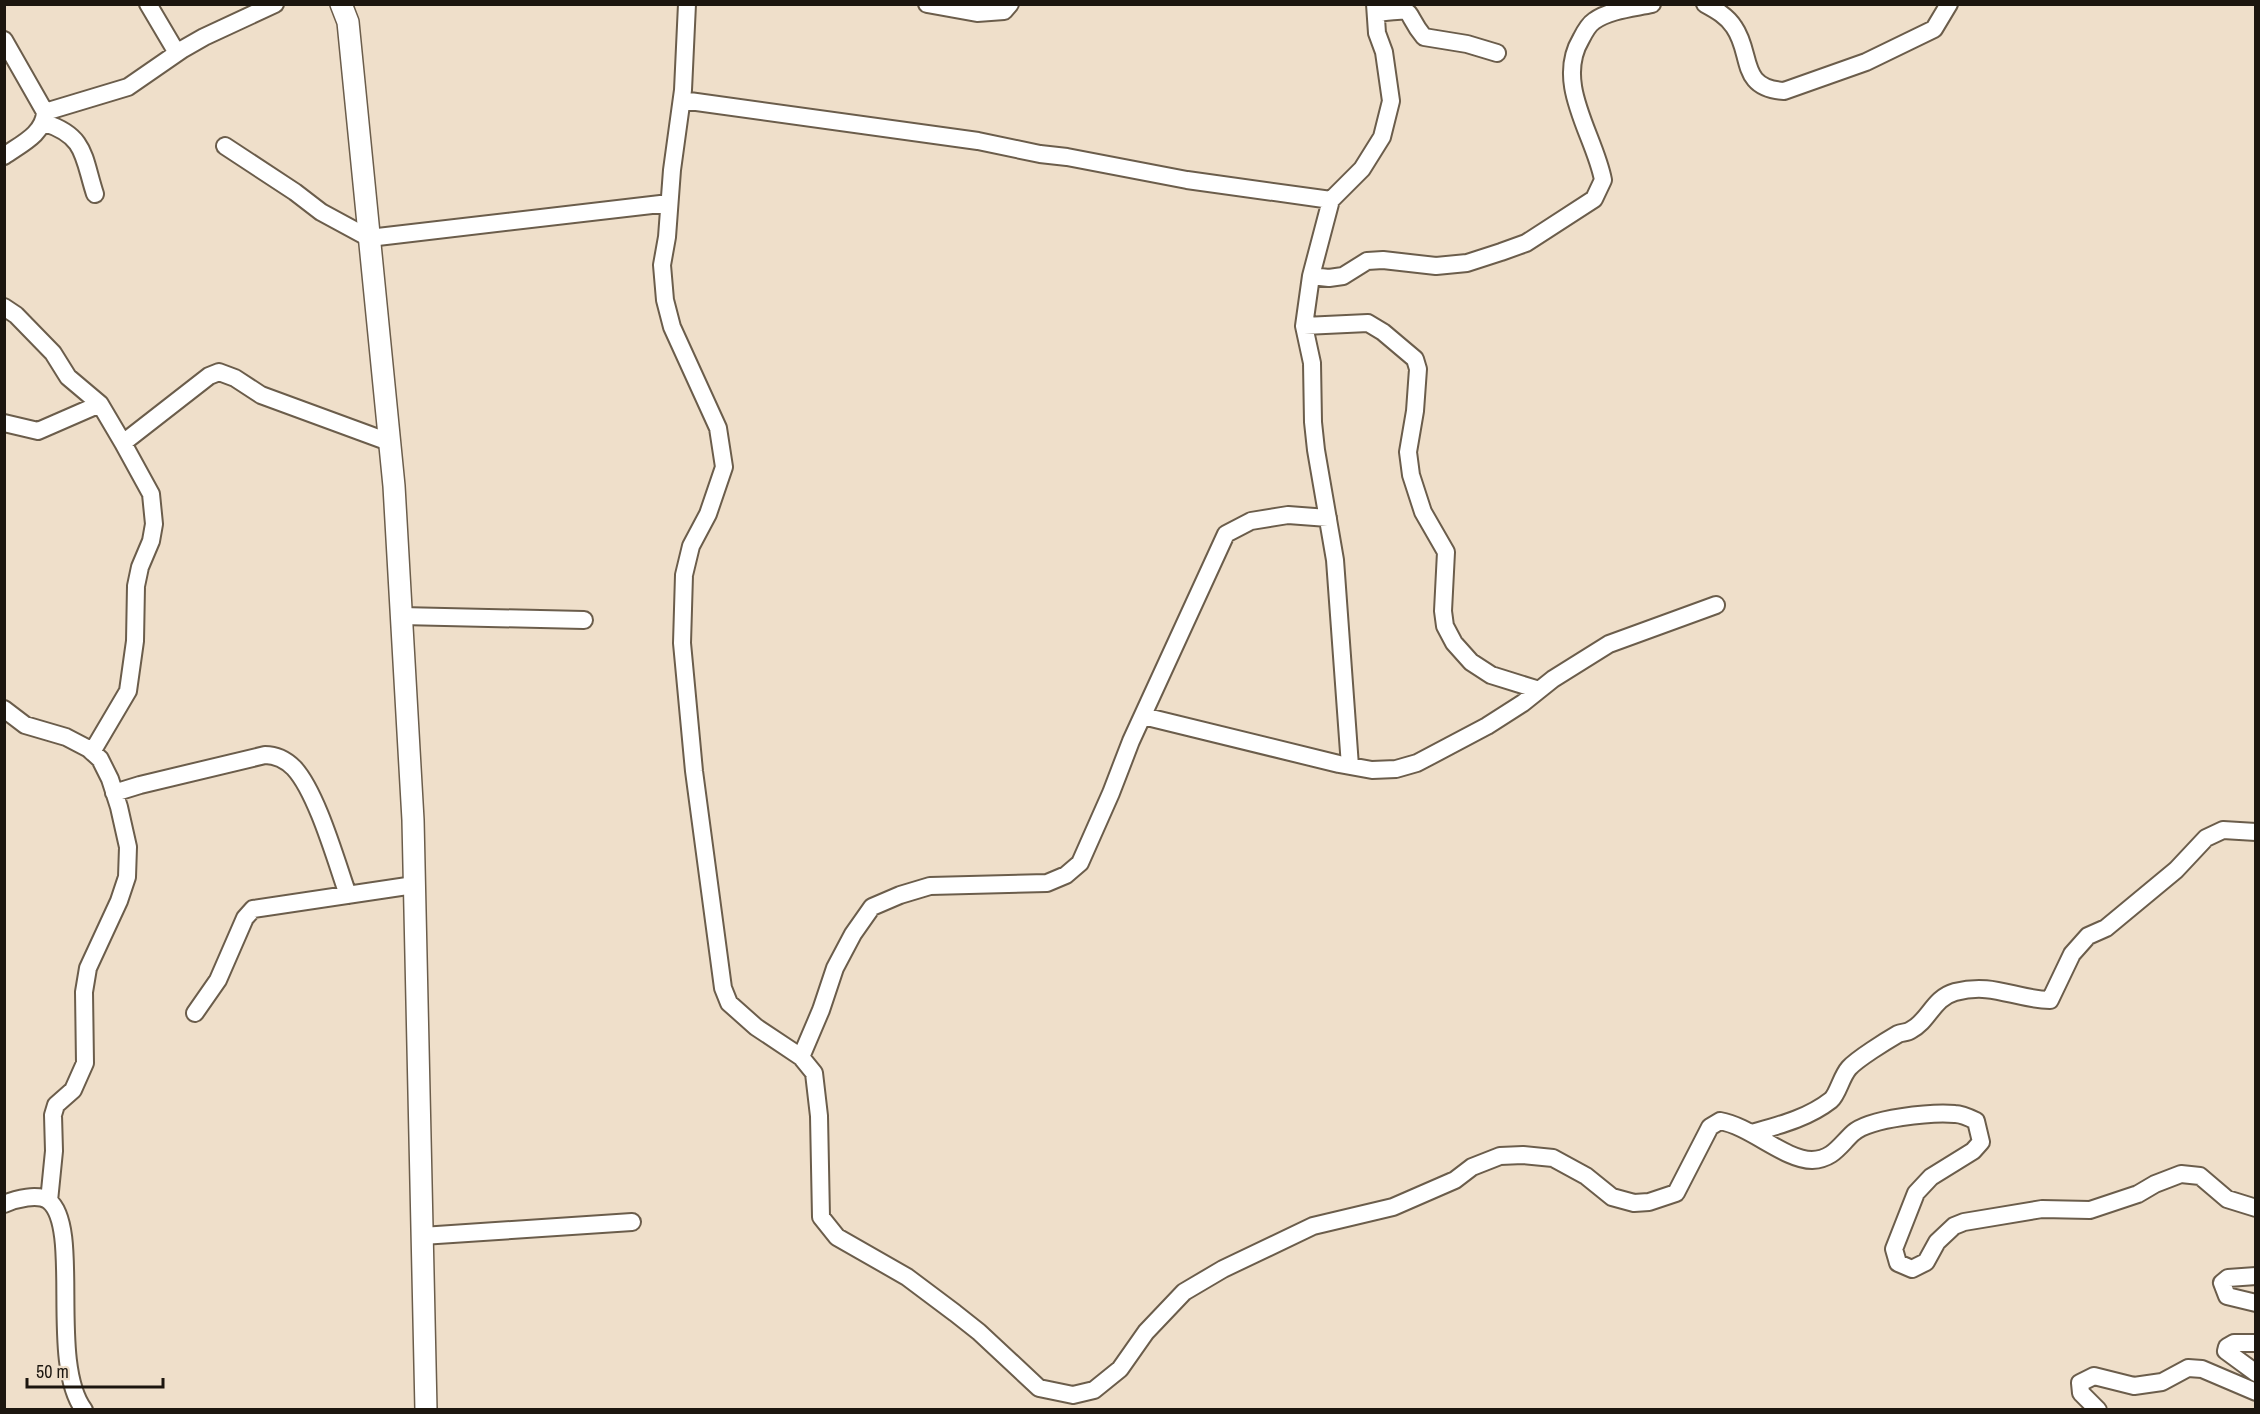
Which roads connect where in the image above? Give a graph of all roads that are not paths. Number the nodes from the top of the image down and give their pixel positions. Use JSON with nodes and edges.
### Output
{"nodes":[{"id":1,"x":148,"y":4,"type":"edge"},
{"id":2,"x":275,"y":4,"type":"edge"},
{"id":3,"x":341,"y":4,"type":"edge"},
{"id":4,"x":687,"y":4,"type":"edge"},
{"id":5,"x":927,"y":4,"type":"edge"},
{"id":6,"x":1010,"y":4,"type":"edge"},
{"id":7,"x":1652,"y":4,"type":"edge"},
{"id":8,"x":1704,"y":4,"type":"edge"},
{"id":9,"x":1949,"y":4,"type":"edge"},
{"id":10,"x":1376,"y":9,"type":"edge"},
{"id":11,"x":4,"y":40,"type":"edge"},
{"id":12,"x":177,"y":53,"type":"junction"},
{"id":13,"x":1497,"y":53,"type":"dead end"},
{"id":14,"x":682,"y":99,"type":"junction"},
{"id":15,"x":45,"y":117,"type":"junction"},
{"id":16,"x":225,"y":146,"type":"dead end"},
{"id":17,"x":4,"y":156,"type":"edge"},
{"id":18,"x":95,"y":194,"type":"dead end"},
{"id":19,"x":1332,"y":200,"type":"junction"},
{"id":20,"x":661,"y":205,"type":"junction"},
{"id":21,"x":369,"y":238,"type":"junction"},
{"id":22,"x":1311,"y":276,"type":"junction"},
{"id":23,"x":4,"y":307,"type":"edge"},
{"id":24,"x":1304,"y":326,"type":"junction"},
{"id":25,"x":100,"y":404,"type":"junction"},
{"id":26,"x":4,"y":423,"type":"edge"},
{"id":27,"x":123,"y":442,"type":"junction"},
{"id":28,"x":389,"y":442,"type":"junction"},
{"id":29,"x":1328,"y":518,"type":"junction"},
{"id":30,"x":1716,"y":605,"type":"dead end"},
{"id":31,"x":401,"y":616,"type":"junction"},
{"id":32,"x":584,"y":620,"type":"dead end"},
{"id":33,"x":1539,"y":690,"type":"junction"},
{"id":34,"x":4,"y":709,"type":"edge"},
{"id":35,"x":1143,"y":716,"type":"junction"},
{"id":36,"x":92,"y":752,"type":"junction"},
{"id":37,"x":1350,"y":766,"type":"junction"},
{"id":38,"x":114,"y":793,"type":"junction"},
{"id":39,"x":2256,"y":832,"type":"edge"},
{"id":40,"x":414,"y":885,"type":"junction"},
{"id":41,"x":348,"y":895,"type":"junction"},
{"id":42,"x":195,"y":1013,"type":"dead end"},
{"id":43,"x":801,"y":1057,"type":"junction"},
{"id":44,"x":1752,"y":1133,"type":"junction"},
{"id":45,"x":49,"y":1202,"type":"junction"},
{"id":46,"x":4,"y":1204,"type":"edge"},
{"id":47,"x":2256,"y":1208,"type":"edge"},
{"id":48,"x":632,"y":1222,"type":"dead end"},
{"id":49,"x":422,"y":1236,"type":"junction"},
{"id":50,"x":2256,"y":1276,"type":"edge"},
{"id":51,"x":2256,"y":1303,"type":"edge"},
{"id":52,"x":2256,"y":1343,"type":"edge"},
{"id":53,"x":2256,"y":1373,"type":"edge"},
{"id":54,"x":2256,"y":1392,"type":"edge"},
{"id":55,"x":84,"y":1410,"type":"edge"},
{"id":56,"x":426,"y":1410,"type":"edge"},
{"id":57,"x":2098,"y":1410,"type":"edge"}],
"edges":[{"from":1,"to":12,"type":"street"},
{"from":2,"to":12,"type":"street"},
{"from":3,"to":21,"type":"street"},
{"from":4,"to":14,"type":"street"},
{"from":5,"to":6,"type":"street"},
{"from":7,"to":22,"type":"street"},
{"from":8,"to":9,"type":"street"},
{"from":10,"to":13,"type":"street"},
{"from":10,"to":19,"type":"street"},
{"from":11,"to":15,"type":"street"},
{"from":12,"to":15,"type":"street"},
{"from":14,"to":19,"type":"street"},
{"from":14,"to":20,"type":"street"},
{"from":15,"to":17,"type":"street"},
{"from":15,"to":18,"type":"street"},
{"from":16,"to":21,"type":"street"},
{"from":19,"to":22,"type":"street"},
{"from":20,"to":21,"type":"street"},
{"from":20,"to":43,"type":"street"},
{"from":21,"to":28,"type":"street"},
{"from":22,"to":24,"type":"street"},
{"from":23,"to":25,"type":"street"},
{"from":24,"to":29,"type":"street"},
{"from":24,"to":33,"type":"street"},
{"from":25,"to":26,"type":"street"},
{"from":25,"to":27,"type":"street"},
{"from":27,"to":28,"type":"street"},
{"from":27,"to":36,"type":"street"},
{"from":28,"to":31,"type":"street"},
{"from":29,"to":35,"type":"street"},
{"from":29,"to":37,"type":"street"},
{"from":30,"to":33,"type":"street"},
{"from":31,"to":32,"type":"street"},
{"from":31,"to":40,"type":"street"},
{"from":33,"to":37,"type":"street"},
{"from":34,"to":36,"type":"street"},
{"from":35,"to":37,"type":"street"},
{"from":35,"to":43,"type":"street"},
{"from":36,"to":38,"type":"street"},
{"from":38,"to":41,"type":"street"},
{"from":38,"to":45,"type":"street"},
{"from":39,"to":44,"type":"street"},
{"from":40,"to":41,"type":"street"},
{"from":40,"to":49,"type":"street"},
{"from":41,"to":42,"type":"street"},
{"from":43,"to":44,"type":"street"},
{"from":44,"to":47,"type":"street"},
{"from":45,"to":46,"type":"street"},
{"from":45,"to":55,"type":"street"},
{"from":48,"to":49,"type":"street"},
{"from":49,"to":56,"type":"street"},
{"from":50,"to":51,"type":"street"},
{"from":52,"to":53,"type":"street"},
{"from":54,"to":57,"type":"street"}]}
